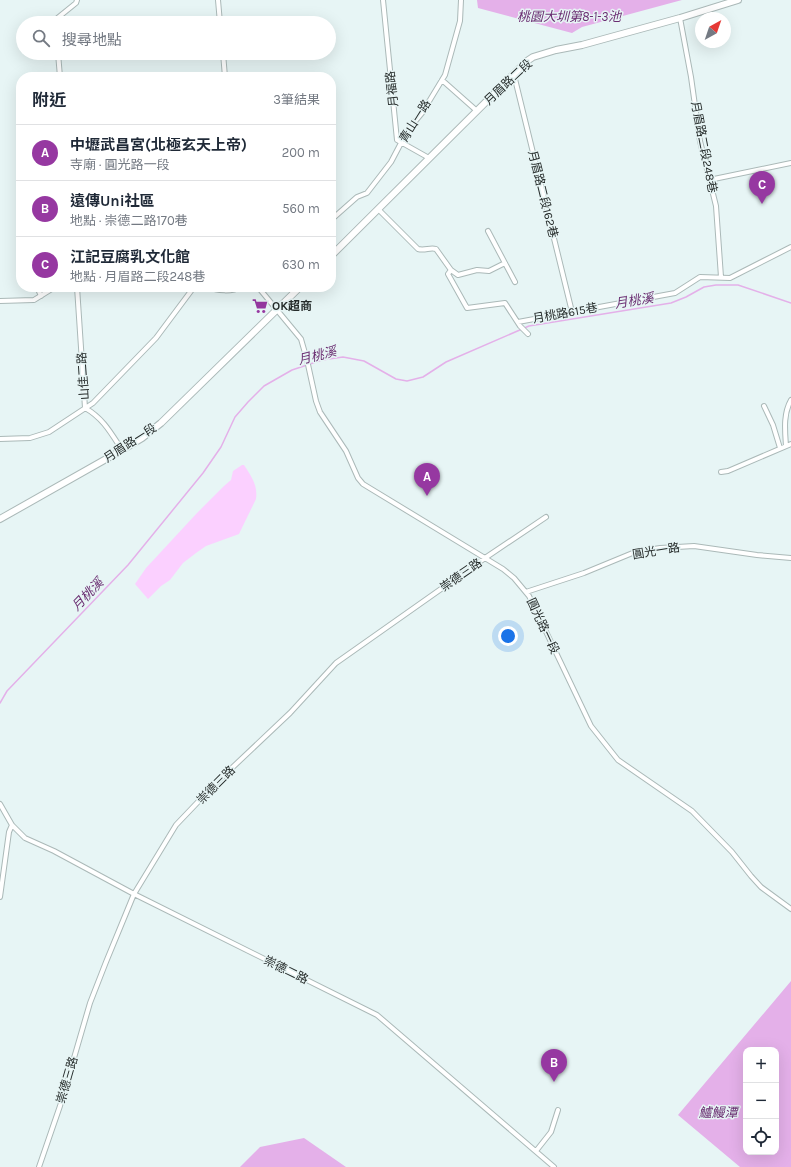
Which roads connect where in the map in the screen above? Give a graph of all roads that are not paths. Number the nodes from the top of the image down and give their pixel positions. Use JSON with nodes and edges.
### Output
{"nodes":[{"id":1,"x":77,"y":0,"type":"edge"},
{"id":2,"x":218,"y":0,"type":"edge"},
{"id":3,"x":383,"y":0,"type":"edge"},
{"id":4,"x":461,"y":0,"type":"edge"},
{"id":5,"x":738,"y":0,"type":"edge"},
{"id":6,"x":60,"y":16,"type":"edge"},
{"id":7,"x":219,"y":16,"type":"edge"},
{"id":8,"x":680,"y":18,"type":"junction"},
{"id":9,"x":59,"y":60,"type":"edge"},
{"id":10,"x":224,"y":60,"type":"edge"},
{"id":11,"x":60,"y":72,"type":"edge"},
{"id":12,"x":225,"y":72,"type":"edge"},
{"id":13,"x":514,"y":75,"type":"junction"},
{"id":14,"x":442,"y":80,"type":"junction"},
{"id":15,"x":477,"y":111,"type":"junction"},
{"id":16,"x":401,"y":143,"type":"junction"},
{"id":17,"x":429,"y":158,"type":"junction"},
{"id":18,"x":791,"y":163,"type":"edge"},
{"id":19,"x":710,"y":180,"type":"junction"},
{"id":20,"x":378,"y":208,"type":"junction"},
{"id":21,"x":336,"y":215,"type":"edge"},
{"id":22,"x":488,"y":231,"type":"dead end"},
{"id":23,"x":791,"y":247,"type":"edge"},
{"id":24,"x":336,"y":251,"type":"edge"},
{"id":25,"x":505,"y":263,"type":"junction"},
{"id":26,"x":451,"y":270,"type":"junction"},
{"id":27,"x":721,"y":277,"type":"junction"},
{"id":28,"x":515,"y":282,"type":"dead end"},
{"id":29,"x":39,"y":292,"type":"edge"},
{"id":30,"x":47,"y":292,"type":"edge"},
{"id":31,"x":77,"y":292,"type":"edge"},
{"id":32,"x":190,"y":292,"type":"edge"},
{"id":33,"x":262,"y":292,"type":"edge"},
{"id":34,"x":295,"y":292,"type":"edge"},
{"id":35,"x":41,"y":296,"type":"junction"},
{"id":36,"x":0,"y":301,"type":"edge"},
{"id":37,"x":277,"y":311,"type":"junction"},
{"id":38,"x":572,"y":312,"type":"junction"},
{"id":39,"x":519,"y":324,"type":"junction"},
{"id":40,"x":528,"y":334,"type":"dead end"},
{"id":41,"x":791,"y":400,"type":"edge"},
{"id":42,"x":764,"y":406,"type":"dead end"},
{"id":43,"x":85,"y":408,"type":"junction"},
{"id":44,"x":0,"y":439,"type":"edge"},
{"id":45,"x":791,"y":444,"type":"edge"},
{"id":46,"x":786,"y":446,"type":"junction"},
{"id":47,"x":780,"y":448,"type":"junction"},
{"id":48,"x":122,"y":450,"type":"junction"},
{"id":49,"x":721,"y":472,"type":"dead end"},
{"id":50,"x":546,"y":517,"type":"dead end"},
{"id":51,"x":0,"y":519,"type":"edge"},
{"id":52,"x":485,"y":558,"type":"junction"},
{"id":53,"x":791,"y":558,"type":"edge"},
{"id":54,"x":526,"y":592,"type":"junction"},
{"id":55,"x":0,"y":804,"type":"edge"},
{"id":56,"x":12,"y":825,"type":"junction"},
{"id":57,"x":134,"y":894,"type":"junction"},
{"id":58,"x":0,"y":897,"type":"edge"},
{"id":59,"x":791,"y":909,"type":"edge"},
{"id":60,"x":558,"y":1110,"type":"dead end"},
{"id":61,"x":536,"y":1151,"type":"junction"},
{"id":62,"x":39,"y":1167,"type":"edge"},
{"id":63,"x":554,"y":1167,"type":"edge"}],
"edges":[{"from":1,"to":6,"type":"street"},
{"from":2,"to":7,"type":"street"},
{"from":3,"to":16,"type":"street","name":"月福路"},
{"from":4,"to":14,"type":"street","name":"青山一路"},
{"from":5,"to":8,"type":"street","name":"月眉路二段"},
{"from":8,"to":13,"type":"street","name":"月眉路二段"},
{"from":8,"to":19,"type":"street","name":"月眉路二段248巷"},
{"from":9,"to":11,"type":"street"},
{"from":10,"to":12,"type":"street"},
{"from":13,"to":15,"type":"street","name":"月眉路二段"},
{"from":13,"to":38,"type":"street","name":"月眉路二段162巷"},
{"from":14,"to":15,"type":"street"},
{"from":14,"to":16,"type":"street","name":"青山一路"},
{"from":15,"to":17,"type":"street","name":"月眉路二段"},
{"from":16,"to":17,"type":"street"},
{"from":16,"to":21,"type":"street","name":"青山一路"},
{"from":17,"to":20,"type":"street","name":"月眉路二段"},
{"from":18,"to":19,"type":"street"},
{"from":19,"to":27,"type":"street","name":"月眉路二段248巷"},
{"from":20,"to":24,"type":"street","name":"月眉路二段"},
{"from":20,"to":26,"type":"street"},
{"from":22,"to":25,"type":"street"},
{"from":23,"to":27,"type":"street","name":"月桃路615巷"},
{"from":25,"to":26,"type":"street"},
{"from":25,"to":28,"type":"street"},
{"from":26,"to":39,"type":"street"},
{"from":27,"to":38,"type":"street","name":"月桃路615巷"},
{"from":29,"to":35,"type":"street"},
{"from":30,"to":35,"type":"street"},
{"from":31,"to":43,"type":"street","name":"山佳二路"},
{"from":32,"to":43,"type":"street"},
{"from":33,"to":37,"type":"street","name":"圓光路一段"},
{"from":34,"to":37,"type":"street"},
{"from":35,"to":36,"type":"street"},
{"from":37,"to":48,"type":"street","name":"月眉路一段"},
{"from":37,"to":52,"type":"street","name":"圓光路一段"},
{"from":38,"to":39,"type":"street","name":"月桃路615巷"},
{"from":39,"to":40,"type":"street"},
{"from":41,"to":46,"type":"street"},
{"from":42,"to":47,"type":"street"},
{"from":43,"to":44,"type":"street"},
{"from":43,"to":48,"type":"street","name":"山佳二路"},
{"from":45,"to":46,"type":"street"},
{"from":46,"to":47,"type":"street"},
{"from":47,"to":49,"type":"street"},
{"from":48,"to":51,"type":"street","name":"月眉路一段"},
{"from":50,"to":52,"type":"street","name":"崇德三路"},
{"from":52,"to":54,"type":"street","name":"圓光路一段"},
{"from":52,"to":57,"type":"street","name":"崇德三路"},
{"from":53,"to":54,"type":"street","name":"圓光一路"},
{"from":54,"to":59,"type":"street","name":"圓光路一段"},
{"from":55,"to":56,"type":"street","name":"崇德二路"},
{"from":56,"to":57,"type":"street","name":"崇德二路"},
{"from":56,"to":58,"type":"street"},
{"from":57,"to":61,"type":"street","name":"崇德二路"},
{"from":57,"to":62,"type":"street","name":"崇德三路"},
{"from":60,"to":61,"type":"street"},
{"from":61,"to":63,"type":"street","name":"崇德二路"}]}
